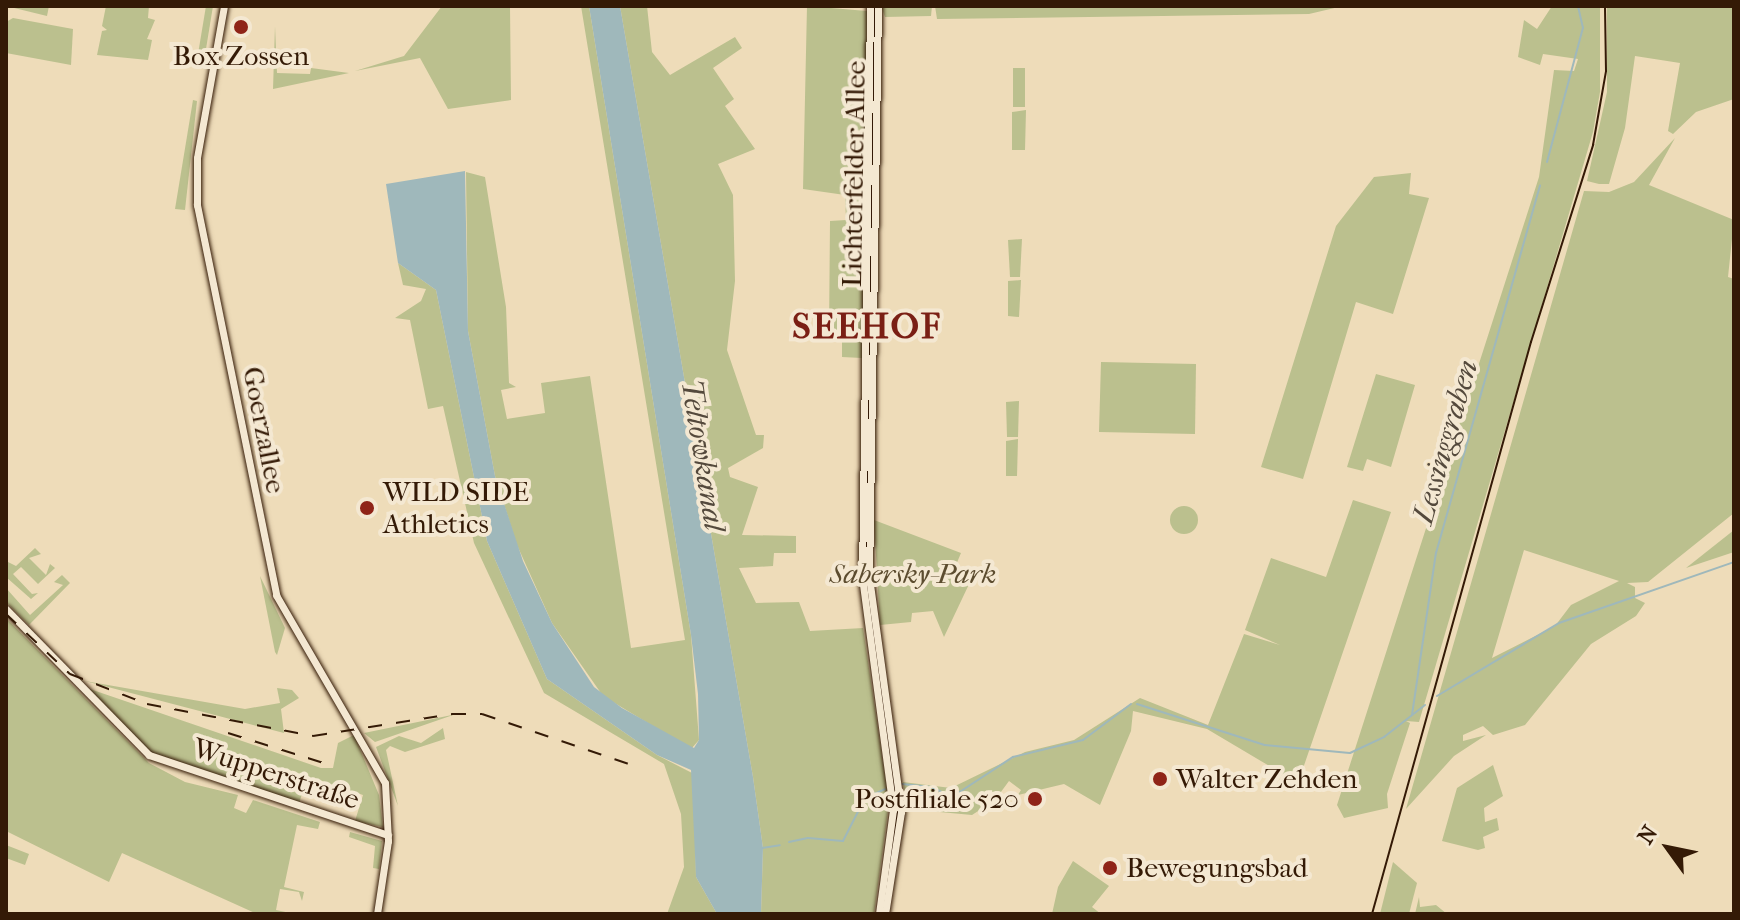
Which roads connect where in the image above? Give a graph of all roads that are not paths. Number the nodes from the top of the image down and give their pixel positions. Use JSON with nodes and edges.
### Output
{"nodes":[{"id":1,"x":224,"y":6,"type":"edge"},
{"id":2,"x":870,"y":6,"type":"edge"},
{"id":3,"x":878,"y":6,"type":"edge"},
{"id":4,"x":6,"y":609,"type":"edge"},
{"id":5,"x":388,"y":835,"type":"junction"},
{"id":6,"x":377,"y":914,"type":"edge"},
{"id":7,"x":882,"y":914,"type":"edge"}],
"edges":[{"from":1,"to":5,"type":"main road","name":"Goerzallee"},
{"from":2,"to":7,"type":"main road","name":"Lichterfelder Allee"},
{"from":3,"to":7,"type":"main road","name":"Lichterfelder Allee"},
{"from":4,"to":5,"type":"main road","name":"Wupperstraße"},
{"from":5,"to":6,"type":"main road","name":"Goerzallee"}]}
